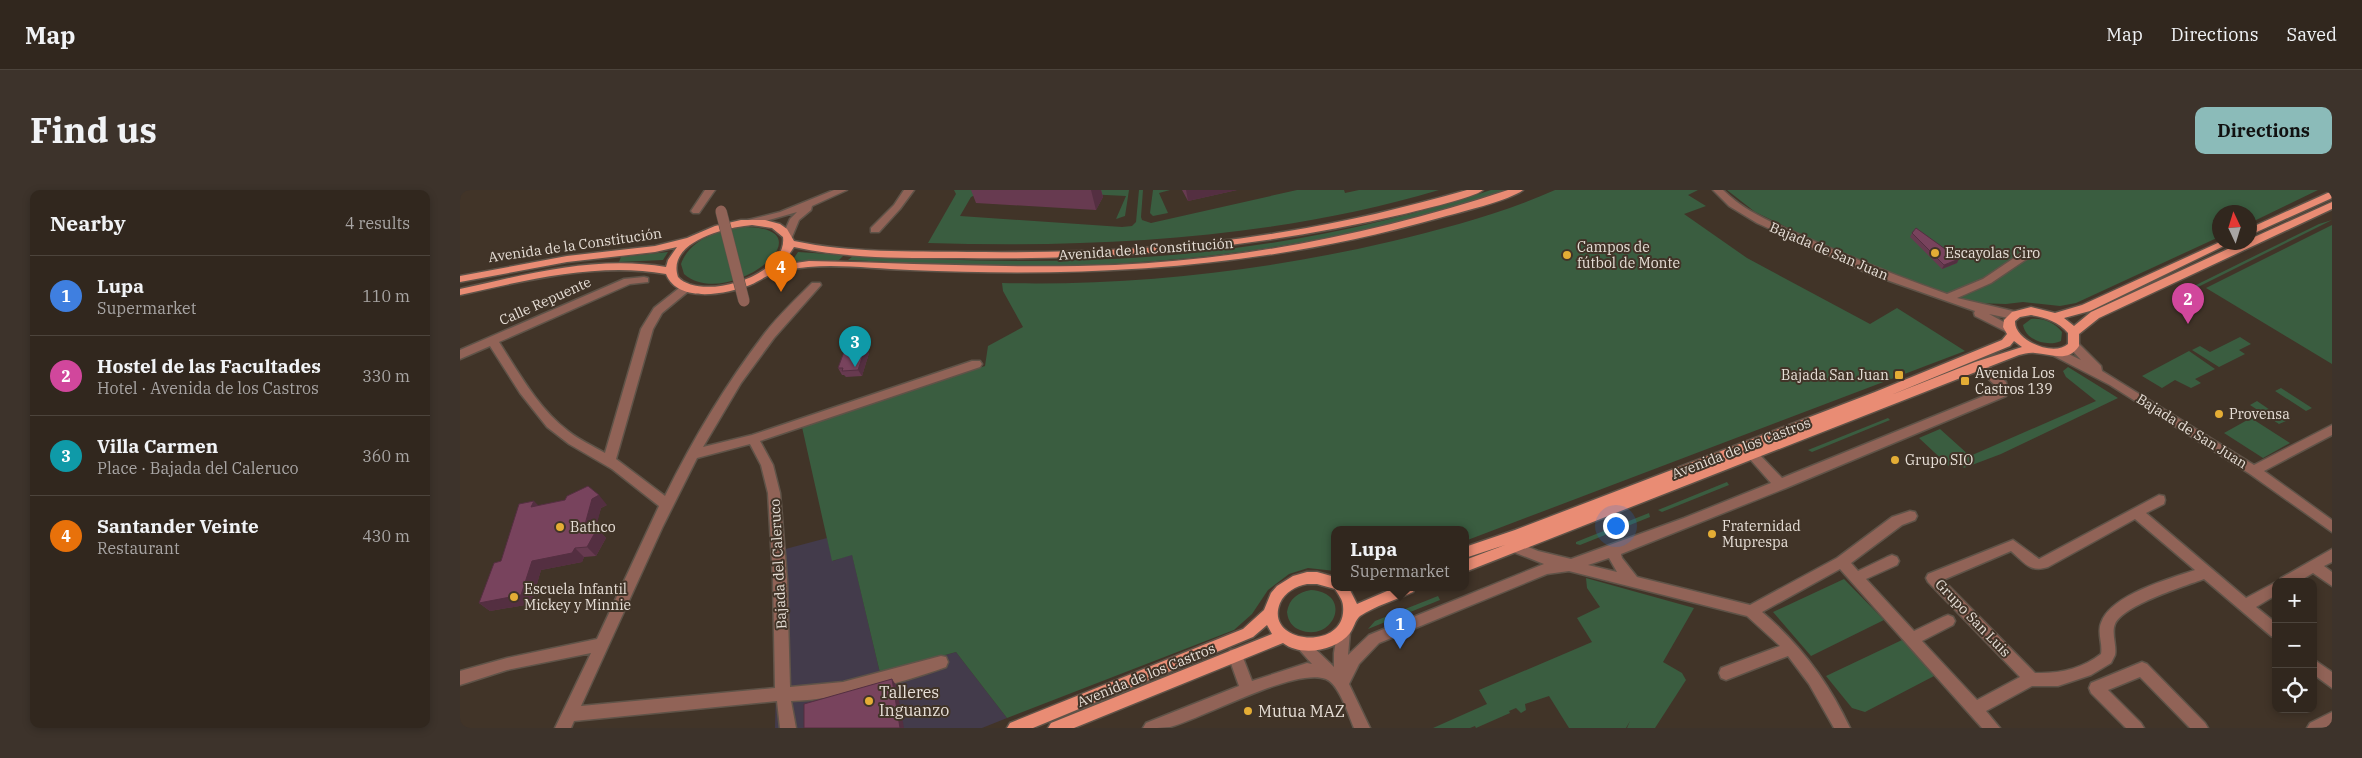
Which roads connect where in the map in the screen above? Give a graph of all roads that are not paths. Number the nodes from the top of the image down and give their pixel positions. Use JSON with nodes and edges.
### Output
{"nodes":[{"id":1,"x":710,"y":190,"type":"edge"},
{"id":2,"x":842,"y":190,"type":"edge"},
{"id":3,"x":909,"y":190,"type":"edge"},
{"id":4,"x":1478,"y":190,"type":"edge"},
{"id":5,"x":1518,"y":190,"type":"edge"},
{"id":6,"x":1718,"y":190,"type":"edge"},
{"id":7,"x":2332,"y":194,"type":"edge"},
{"id":8,"x":827,"y":196,"type":"junction"},
{"id":9,"x":2332,"y":205,"type":"edge"},
{"id":10,"x":696,"y":210,"type":"dead end"},
{"id":11,"x":721,"y":211,"type":"dead end"},
{"id":12,"x":752,"y":222,"type":"junction"},
{"id":13,"x":2257,"y":229,"type":"edge"},
{"id":14,"x":875,"y":230,"type":"dead end"},
{"id":15,"x":789,"y":239,"type":"junction"},
{"id":16,"x":693,"y":240,"type":"junction"},
{"id":17,"x":2212,"y":249,"type":"edge"},
{"id":18,"x":2024,"y":256,"type":"dead end"},
{"id":19,"x":670,"y":270,"type":"junction"},
{"id":20,"x":769,"y":271,"type":"junction"},
{"id":21,"x":460,"y":279,"type":"edge"},
{"id":22,"x":644,"y":280,"type":"dead end"},
{"id":23,"x":816,"y":285,"type":"dead end"},
{"id":24,"x":686,"y":287,"type":"junction"},
{"id":25,"x":460,"y":292,"type":"edge"},
{"id":26,"x":1948,"y":298,"type":"junction"},
{"id":27,"x":744,"y":301,"type":"dead end"},
{"id":28,"x":1966,"y":305,"type":"junction"},
{"id":29,"x":2013,"y":316,"type":"junction"},
{"id":30,"x":2055,"y":317,"type":"junction"},
{"id":31,"x":2011,"y":331,"type":"junction"},
{"id":32,"x":2074,"y":332,"type":"junction"},
{"id":33,"x":492,"y":341,"type":"junction"},
{"id":34,"x":2074,"y":346,"type":"junction"},
{"id":35,"x":2034,"y":349,"type":"junction"},
{"id":36,"x":2058,"y":353,"type":"junction"},
{"id":37,"x":460,"y":355,"type":"edge"},
{"id":38,"x":976,"y":364,"type":"dead end"},
{"id":39,"x":1979,"y":365,"type":"junction"},
{"id":40,"x":2104,"y":376,"type":"junction"},
{"id":41,"x":2332,"y":429,"type":"edge"},
{"id":42,"x":753,"y":439,"type":"junction"},
{"id":43,"x":694,"y":454,"type":"junction"},
{"id":44,"x":1753,"y":455,"type":"junction"},
{"id":45,"x":609,"y":461,"type":"junction"},
{"id":46,"x":2254,"y":471,"type":"junction"},
{"id":47,"x":1781,"y":485,"type":"junction"},
{"id":48,"x":2159,"y":500,"type":"dead end"},
{"id":49,"x":667,"y":505,"type":"junction"},
{"id":50,"x":2137,"y":513,"type":"junction"},
{"id":51,"x":1910,"y":516,"type":"dead end"},
{"id":52,"x":2332,"y":527,"type":"edge"},
{"id":53,"x":1516,"y":548,"type":"junction"},
{"id":54,"x":1469,"y":551,"type":"edge"},
{"id":55,"x":1614,"y":551,"type":"junction"},
{"id":56,"x":2332,"y":555,"type":"edge"},
{"id":57,"x":1892,"y":561,"type":"dead end"},
{"id":58,"x":1842,"y":562,"type":"junction"},
{"id":59,"x":1469,"y":565,"type":"edge"},
{"id":60,"x":1571,"y":565,"type":"junction"},
{"id":61,"x":2314,"y":566,"type":"junction"},
{"id":62,"x":2206,"y":572,"type":"junction"},
{"id":63,"x":1856,"y":578,"type":"junction"},
{"id":64,"x":2293,"y":578,"type":"edge"},
{"id":65,"x":2332,"y":580,"type":"edge"},
{"id":66,"x":1632,"y":581,"type":"junction"},
{"id":67,"x":1331,"y":582,"type":"edge"},
{"id":68,"x":2272,"y":590,"type":"edge"},
{"id":69,"x":1344,"y":591,"type":"edge"},
{"id":70,"x":1401,"y":591,"type":"edge"},
{"id":71,"x":2245,"y":606,"type":"junction"},
{"id":72,"x":1751,"y":611,"type":"junction"},
{"id":73,"x":1352,"y":612,"type":"junction"},
{"id":74,"x":1271,"y":613,"type":"junction"},
{"id":75,"x":1948,"y":621,"type":"dead end"},
{"id":76,"x":2272,"y":629,"type":"edge"},
{"id":77,"x":1343,"y":632,"type":"junction"},
{"id":78,"x":1282,"y":636,"type":"junction"},
{"id":79,"x":1912,"y":639,"type":"junction"},
{"id":80,"x":602,"y":644,"type":"junction"},
{"id":81,"x":1304,"y":646,"type":"junction"},
{"id":82,"x":1790,"y":649,"type":"junction"},
{"id":83,"x":1235,"y":656,"type":"junction"},
{"id":84,"x":941,"y":662,"type":"dead end"},
{"id":85,"x":2317,"y":668,"type":"edge"},
{"id":86,"x":1330,"y":673,"type":"junction"},
{"id":87,"x":1726,"y":673,"type":"dead end"},
{"id":88,"x":460,"y":678,"type":"edge"},
{"id":89,"x":2032,"y":679,"type":"junction"},
{"id":90,"x":2332,"y":681,"type":"edge"},
{"id":91,"x":1342,"y":684,"type":"junction"},
{"id":92,"x":1248,"y":689,"type":"junction"},
{"id":93,"x":783,"y":694,"type":"junction"},
{"id":94,"x":1975,"y":709,"type":"junction"},
{"id":95,"x":570,"y":714,"type":"junction"},
{"id":96,"x":2332,"y":719,"type":"edge"},
{"id":97,"x":563,"y":728,"type":"edge"},
{"id":98,"x":788,"y":728,"type":"edge"},
{"id":99,"x":1015,"y":728,"type":"edge"},
{"id":100,"x":1056,"y":728,"type":"edge"},
{"id":101,"x":1151,"y":728,"type":"edge"},
{"id":102,"x":1362,"y":728,"type":"edge"},
{"id":103,"x":1842,"y":728,"type":"edge"},
{"id":104,"x":1992,"y":728,"type":"edge"},
{"id":105,"x":2136,"y":728,"type":"edge"},
{"id":106,"x":2200,"y":728,"type":"edge"},
{"id":107,"x":2315,"y":728,"type":"edge"}],
"edges":[{"from":1,"to":10,"type":"street"},
{"from":2,"to":8,"type":"street"},
{"from":3,"to":14,"type":"street"},
{"from":4,"to":15,"type":"main road","name":"Avenida de la Constitución"},
{"from":5,"to":20,"type":"main road","name":"Avenida de la Constitución"},
{"from":6,"to":26,"type":"street","name":"Bajada de San Juan"},
{"from":7,"to":13,"type":"main road"},
{"from":8,"to":12,"type":"street"},
{"from":8,"to":15,"type":"street"},
{"from":9,"to":32,"type":"main road"},
{"from":11,"to":27,"type":"street","bridge":true},
{"from":12,"to":15,"type":"main road","name":"Avenida de la Constitución"},
{"from":12,"to":16,"type":"main road","name":"Avenida de la Constitución"},
{"from":15,"to":20,"type":"main road"},
{"from":16,"to":19,"type":"main road"},
{"from":16,"to":21,"type":"main road","name":"Avenida de la Constitución"},
{"from":17,"to":30,"type":"main road"},
{"from":18,"to":26,"type":"street"},
{"from":19,"to":24,"type":"main road"},
{"from":19,"to":25,"type":"main road","name":"Avenida de la Constitución"},
{"from":20,"to":24,"type":"main road"},
{"from":22,"to":33,"type":"street","name":"Calle Repuente"},
{"from":23,"to":43,"type":"street"},
{"from":24,"to":45,"type":"street"},
{"from":26,"to":28,"type":"street","name":"Bajada de San Juan"},
{"from":28,"to":29,"type":"street","name":"Bajada de San Juan"},
{"from":28,"to":31,"type":"street","name":"Bajada de San Juan"},
{"from":29,"to":30,"type":"main road"},
{"from":29,"to":31,"type":"main road"},
{"from":30,"to":32,"type":"main road"},
{"from":31,"to":35,"type":"main road"},
{"from":31,"to":54,"type":"main road","name":"Avenida de los Castros"},
{"from":32,"to":34,"type":"main road"},
{"from":33,"to":37,"type":"street","name":"Calle Repuente"},
{"from":33,"to":45,"type":"street"},
{"from":34,"to":36,"type":"main road"},
{"from":34,"to":40,"type":"street","name":"Bajada de San Juan"},
{"from":35,"to":36,"type":"main road"},
{"from":35,"to":39,"type":"main road","name":"Avenida de los Castros"},
{"from":36,"to":40,"type":"street","name":"Bajada de San Juan"},
{"from":38,"to":42,"type":"street"},
{"from":39,"to":44,"type":"main road","name":"Avenida de los Castros"},
{"from":39,"to":47,"type":"street"},
{"from":40,"to":46,"type":"street","name":"Bajada de San Juan"},
{"from":41,"to":46,"type":"street","name":"Bajada de San Juan"},
{"from":42,"to":43,"type":"street"},
{"from":42,"to":93,"type":"street","name":"Bajada del Caleruco"},
{"from":43,"to":49,"type":"street"},
{"from":44,"to":47,"type":"street","name":"Avenida de los Castros"},
{"from":44,"to":53,"type":"main road","name":"Avenida de los Castros"},
{"from":45,"to":49,"type":"street"},
{"from":46,"to":52,"type":"street","name":"Bajada de San Juan"},
{"from":47,"to":55,"type":"street"},
{"from":48,"to":50,"type":"street"},
{"from":49,"to":80,"type":"street"},
{"from":50,"to":62,"type":"street"},
{"from":50,"to":89,"type":"street","name":"Grupo San Luis"},
{"from":51,"to":58,"type":"street"},
{"from":53,"to":59,"type":"main road","name":"Avenida de los Castros"},
{"from":53,"to":60,"type":"street"},
{"from":55,"to":60,"type":"street"},
{"from":55,"to":66,"type":"street"},
{"from":56,"to":61,"type":"street"},
{"from":57,"to":63,"type":"street"},
{"from":58,"to":63,"type":"street"},
{"from":58,"to":72,"type":"street"},
{"from":60,"to":66,"type":"street"},
{"from":60,"to":91,"type":"street"},
{"from":61,"to":64,"type":"street"},
{"from":61,"to":65,"type":"street"},
{"from":62,"to":71,"type":"street"},
{"from":62,"to":89,"type":"street"},
{"from":63,"to":79,"type":"street"},
{"from":66,"to":72,"type":"street"},
{"from":67,"to":74,"type":"main road"},
{"from":68,"to":71,"type":"street"},
{"from":69,"to":73,"type":"main road"},
{"from":70,"to":73,"type":"main road"},
{"from":71,"to":76,"type":"street"},
{"from":72,"to":82,"type":"street"},
{"from":73,"to":77,"type":"main road"},
{"from":74,"to":78,"type":"main road"},
{"from":74,"to":99,"type":"main road","name":"Avenida de los Castros"},
{"from":75,"to":79,"type":"street","name":"Grupo San Luis"},
{"from":77,"to":81,"type":"main road"},
{"from":77,"to":91,"type":"street"},
{"from":78,"to":81,"type":"main road"},
{"from":78,"to":83,"type":"main road","name":"Avenida de los Castros"},
{"from":79,"to":94,"type":"street"},
{"from":80,"to":88,"type":"street"},
{"from":80,"to":95,"type":"street"},
{"from":81,"to":86,"type":"street"},
{"from":82,"to":87,"type":"street"},
{"from":82,"to":103,"type":"street"},
{"from":83,"to":92,"type":"street","name":"Avenida de los Castros"},
{"from":83,"to":100,"type":"main road","name":"Avenida de los Castros"},
{"from":84,"to":93,"type":"street"},
{"from":85,"to":90,"type":"street"},
{"from":86,"to":91,"type":"street"},
{"from":86,"to":92,"type":"street"},
{"from":89,"to":94,"type":"street"},
{"from":91,"to":102,"type":"street"},
{"from":92,"to":101,"type":"street"},
{"from":93,"to":95,"type":"street"},
{"from":93,"to":98,"type":"street","name":"Bajada del Caleruco"},
{"from":94,"to":104,"type":"street"},
{"from":95,"to":97,"type":"street"},
{"from":96,"to":107,"type":"street"},
{"from":105,"to":106,"type":"street"}]}
